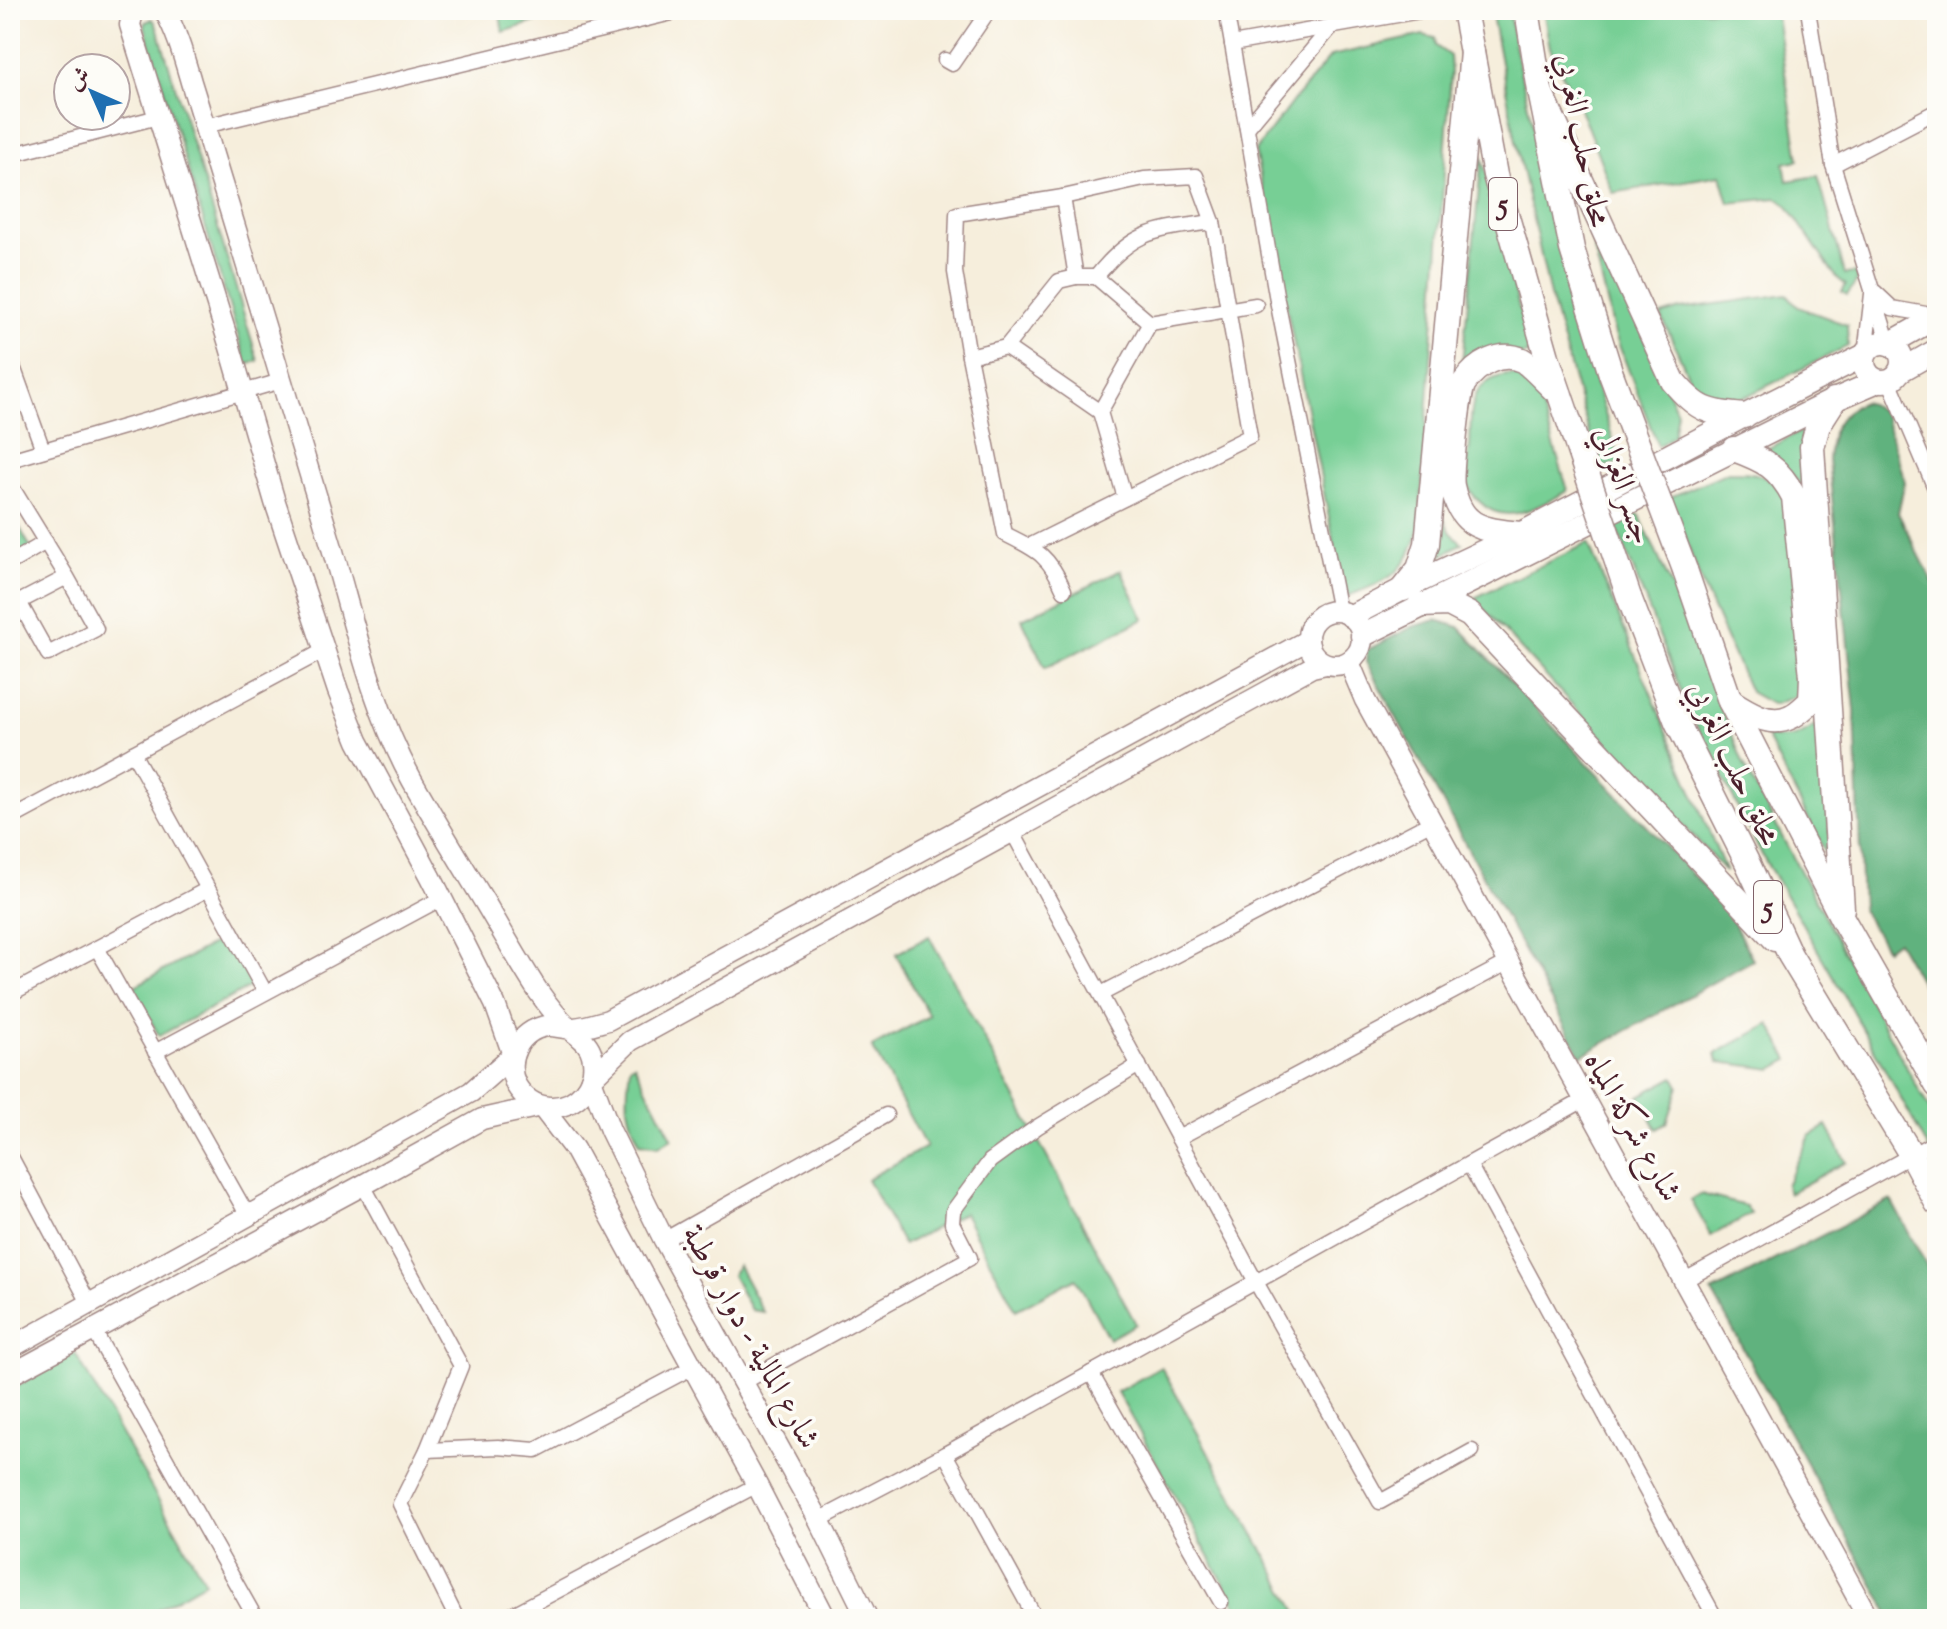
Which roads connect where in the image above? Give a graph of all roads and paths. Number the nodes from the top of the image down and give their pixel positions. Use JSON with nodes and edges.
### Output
{"nodes":[{"id":1,"x":136,"y":10,"type":"edge"},
{"id":2,"x":164,"y":10,"type":"edge"},
{"id":3,"x":684,"y":10,"type":"edge"},
{"id":4,"x":989,"y":10,"type":"edge"},
{"id":5,"x":1226,"y":10,"type":"edge"},
{"id":6,"x":1426,"y":10,"type":"edge"},
{"id":7,"x":1464,"y":10,"type":"edge"},
{"id":8,"x":1527,"y":10,"type":"edge"},
{"id":9,"x":1808,"y":10,"type":"edge"},
{"id":10,"x":1332,"y":26,"type":"junction"},
{"id":11,"x":1232,"y":44,"type":"junction"},
{"id":12,"x":1472,"y":52,"type":"junction"},
{"id":13,"x":945,"y":60,"type":"dead end"},
{"id":14,"x":1540,"y":91,"type":"junction"},
{"id":15,"x":1937,"y":111,"type":"edge"},
{"id":16,"x":158,"y":117,"type":"junction"},
{"id":17,"x":205,"y":126,"type":"junction"},
{"id":18,"x":1247,"y":128,"type":"junction"},
{"id":19,"x":10,"y":155,"type":"edge"},
{"id":20,"x":1833,"y":165,"type":"junction"},
{"id":21,"x":1063,"y":197,"type":"junction"},
{"id":22,"x":1213,"y":222,"type":"junction"},
{"id":23,"x":1076,"y":277,"type":"junction"},
{"id":24,"x":1096,"y":277,"type":"junction"},
{"id":25,"x":1872,"y":289,"type":"junction"},
{"id":26,"x":1256,"y":305,"type":"dead end"},
{"id":27,"x":1228,"y":309,"type":"junction"},
{"id":28,"x":1937,"y":316,"type":"edge"},
{"id":29,"x":1150,"y":323,"type":"junction"},
{"id":30,"x":1889,"y":344,"type":"junction"},
{"id":31,"x":1006,"y":347,"type":"junction"},
{"id":32,"x":1937,"y":350,"type":"edge"},
{"id":33,"x":1865,"y":355,"type":"junction"},
{"id":34,"x":969,"y":356,"type":"junction"},
{"id":35,"x":10,"y":358,"type":"edge"},
{"id":36,"x":1611,"y":374,"type":"joint"},
{"id":37,"x":1889,"y":377,"type":"junction"},
{"id":38,"x":281,"y":381,"type":"junction"},
{"id":39,"x":243,"y":392,"type":"junction"},
{"id":40,"x":1560,"y":395,"type":"junction"},
{"id":41,"x":1834,"y":400,"type":"junction"},
{"id":42,"x":1100,"y":412,"type":"junction"},
{"id":43,"x":1744,"y":416,"type":"junction"},
{"id":44,"x":1734,"y":449,"type":"junction"},
{"id":45,"x":43,"y":450,"type":"junction"},
{"id":46,"x":10,"y":460,"type":"edge"},
{"id":47,"x":10,"y":484,"type":"edge"},
{"id":48,"x":1937,"y":493,"type":"edge"},
{"id":49,"x":1125,"y":498,"type":"junction"},
{"id":50,"x":1520,"y":534,"type":"junction"},
{"id":51,"x":46,"y":542,"type":"junction"},
{"id":52,"x":1029,"y":546,"type":"junction"},
{"id":53,"x":10,"y":563,"type":"edge"},
{"id":54,"x":1685,"y":570,"type":"joint"},
{"id":55,"x":67,"y":577,"type":"junction"},
{"id":56,"x":1064,"y":590,"type":"dead end"},
{"id":57,"x":1412,"y":597,"type":"junction"},
{"id":58,"x":1629,"y":597,"type":"joint"},
{"id":59,"x":1350,"y":621,"type":"junction"},
{"id":60,"x":1308,"y":640,"type":"junction"},
{"id":61,"x":325,"y":650,"type":"junction"},
{"id":62,"x":1349,"y":662,"type":"junction"},
{"id":63,"x":1326,"y":664,"type":"junction"},
{"id":64,"x":1730,"y":701,"type":"junction"},
{"id":65,"x":133,"y":753,"type":"junction"},
{"id":66,"x":10,"y":819,"type":"edge"},
{"id":67,"x":1432,"y":822,"type":"junction"},
{"id":68,"x":1012,"y":831,"type":"junction"},
{"id":69,"x":208,"y":889,"type":"junction"},
{"id":70,"x":442,"y":898,"type":"junction"},
{"id":71,"x":1843,"y":920,"type":"junction"},
{"id":72,"x":97,"y":948,"type":"junction"},
{"id":73,"x":1790,"y":955,"type":"junction"},
{"id":74,"x":1509,"y":962,"type":"junction"},
{"id":75,"x":265,"y":992,"type":"junction"},
{"id":76,"x":10,"y":994,"type":"edge"},
{"id":77,"x":1101,"y":994,"type":"junction"},
{"id":78,"x":570,"y":1029,"type":"junction"},
{"id":79,"x":155,"y":1052,"type":"junction"},
{"id":80,"x":513,"y":1055,"type":"junction"},
{"id":81,"x":1139,"y":1065,"type":"junction"},
{"id":82,"x":591,"y":1079,"type":"junction"},
{"id":83,"x":1937,"y":1085,"type":"edge"},
{"id":84,"x":1584,"y":1100,"type":"junction"},
{"id":85,"x":541,"y":1106,"type":"junction"},
{"id":86,"x":886,"y":1115,"type":"dead end"},
{"id":87,"x":1178,"y":1138,"type":"junction"},
{"id":88,"x":1937,"y":1141,"type":"edge"},
{"id":89,"x":10,"y":1155,"type":"edge"},
{"id":90,"x":1912,"y":1156,"type":"junction"},
{"id":91,"x":1469,"y":1164,"type":"junction"},
{"id":92,"x":363,"y":1185,"type":"junction"},
{"id":93,"x":1937,"y":1203,"type":"edge"},
{"id":94,"x":248,"y":1216,"type":"junction"},
{"id":95,"x":664,"y":1240,"type":"junction"},
{"id":96,"x":1685,"y":1280,"type":"junction"},
{"id":97,"x":1256,"y":1282,"type":"junction"},
{"id":98,"x":89,"y":1303,"type":"junction"},
{"id":99,"x":93,"y":1329,"type":"junction"},
{"id":100,"x":10,"y":1348,"type":"edge"},
{"id":101,"x":693,"y":1367,"type":"junction"},
{"id":102,"x":1091,"y":1373,"type":"junction"},
{"id":103,"x":10,"y":1375,"type":"edge"},
{"id":104,"x":744,"y":1382,"type":"junction"},
{"id":105,"x":427,"y":1450,"type":"junction"},
{"id":106,"x":1472,"y":1451,"type":"dead end"},
{"id":107,"x":945,"y":1454,"type":"junction"},
{"id":108,"x":757,"y":1485,"type":"junction"},
{"id":109,"x":819,"y":1520,"type":"junction"},
{"id":110,"x":1221,"y":1602,"type":"dead end"},
{"id":111,"x":820,"y":1617,"type":"edge"},
{"id":112,"x":256,"y":1619,"type":"edge"},
{"id":113,"x":457,"y":1619,"type":"edge"},
{"id":114,"x":504,"y":1619,"type":"edge"},
{"id":115,"x":868,"y":1619,"type":"edge"},
{"id":116,"x":1036,"y":1619,"type":"edge"},
{"id":117,"x":1716,"y":1619,"type":"edge"},
{"id":118,"x":1869,"y":1619,"type":"edge"}],
"edges":[{"from":1,"to":16,"type":"main road"},
{"from":2,"to":17,"type":"main road"},
{"from":3,"to":17,"type":"street"},
{"from":4,"to":13,"type":"street"},
{"from":5,"to":11,"type":"street"},
{"from":6,"to":10,"type":"street"},
{"from":7,"to":12,"type":"highway","number":"5"},
{"from":8,"to":14,"type":"highway","name":"محلق حلب الغربي","number":"5"},
{"from":9,"to":20,"type":"street"},
{"from":10,"to":11,"type":"street"},
{"from":10,"to":18,"type":"street"},
{"from":11,"to":18,"type":"street"},
{"from":12,"to":40,"type":"highway","number":"5"},
{"from":12,"to":57,"type":"highway"},
{"from":14,"to":36,"type":"highway","name":"محلق حلب الغربي","number":"5"},
{"from":14,"to":43,"type":"highway"},
{"from":15,"to":20,"type":"street"},
{"from":16,"to":19,"type":"street"},
{"from":16,"to":39,"type":"main road"},
{"from":17,"to":38,"type":"main road"},
{"from":18,"to":59,"type":"street"},
{"from":20,"to":25,"type":"street"},
{"from":21,"to":22,"type":"street"},
{"from":21,"to":23,"type":"street"},
{"from":21,"to":34,"type":"street"},
{"from":22,"to":24,"type":"street"},
{"from":22,"to":27,"type":"street"},
{"from":23,"to":24,"type":"street"},
{"from":23,"to":31,"type":"street"},
{"from":24,"to":29,"type":"street"},
{"from":25,"to":28,"type":"street"},
{"from":25,"to":30,"type":"street"},
{"from":25,"to":33,"type":"street"},
{"from":26,"to":27,"type":"street"},
{"from":27,"to":29,"type":"street"},
{"from":27,"to":49,"type":"street"},
{"from":28,"to":30,"type":"main road"},
{"from":29,"to":42,"type":"street"},
{"from":30,"to":33,"type":"main road"},
{"from":30,"to":37,"type":"main road"},
{"from":31,"to":34,"type":"street"},
{"from":31,"to":42,"type":"street"},
{"from":32,"to":37,"type":"main road"},
{"from":33,"to":37,"type":"main road"},
{"from":33,"to":43,"type":"main road"},
{"from":34,"to":52,"type":"street"},
{"from":35,"to":45,"type":"street"},
{"from":36,"to":54,"type":"highway","name":"جسر الغزالي","number":"5","bridge":true},
{"from":37,"to":41,"type":"main road"},
{"from":37,"to":48,"type":"street"},
{"from":38,"to":39,"type":"street"},
{"from":38,"to":78,"type":"main road"},
{"from":39,"to":45,"type":"street"},
{"from":39,"to":61,"type":"main road"},
{"from":40,"to":50,"type":"highway"},
{"from":40,"to":58,"type":"highway","name":"جسر الغزالي","number":"5","bridge":true},
{"from":41,"to":44,"type":"main road"},
{"from":41,"to":71,"type":"highway"},
{"from":42,"to":49,"type":"street"},
{"from":43,"to":50,"type":"main road"},
{"from":44,"to":57,"type":"main road"},
{"from":44,"to":64,"type":"highway"},
{"from":45,"to":46,"type":"street"},
{"from":47,"to":51,"type":"street"},
{"from":49,"to":52,"type":"street"},
{"from":50,"to":57,"type":"main road"},
{"from":51,"to":53,"type":"street"},
{"from":51,"to":55,"type":"street"},
{"from":52,"to":56,"type":"street"},
{"from":54,"to":64,"type":"highway","name":"محلق حلب الغربي","number":"5"},
{"from":55,"to":55,"type":"street"},
{"from":57,"to":59,"type":"main road"},
{"from":57,"to":73,"type":"highway"},
{"from":58,"to":73,"type":"highway","name":"محلق حلب الغربي","number":"5"},
{"from":59,"to":60,"type":"main road"},
{"from":59,"to":62,"type":"main road"},
{"from":60,"to":63,"type":"main road"},
{"from":60,"to":78,"type":"main road"},
{"from":61,"to":65,"type":"street"},
{"from":61,"to":70,"type":"main road"},
{"from":62,"to":63,"type":"main road"},
{"from":62,"to":67,"type":"main road","name":"شارع شركة المياه"},
{"from":63,"to":68,"type":"main road"},
{"from":64,"to":71,"type":"highway","name":"محلق حلب الغربي","number":"5"},
{"from":65,"to":66,"type":"street"},
{"from":65,"to":69,"type":"street"},
{"from":67,"to":74,"type":"main road","name":"شارع شركة المياه"},
{"from":67,"to":77,"type":"street"},
{"from":68,"to":77,"type":"street"},
{"from":68,"to":82,"type":"main road"},
{"from":69,"to":72,"type":"street"},
{"from":69,"to":75,"type":"street"},
{"from":70,"to":75,"type":"street"},
{"from":70,"to":80,"type":"main road"},
{"from":71,"to":83,"type":"highway","name":"محلق حلب الغربي","number":"5"},
{"from":72,"to":76,"type":"street"},
{"from":72,"to":79,"type":"street"},
{"from":73,"to":90,"type":"highway","name":"محلق حلب الغربي","number":"5"},
{"from":74,"to":84,"type":"main road","name":"شارع شركة المياه"},
{"from":74,"to":87,"type":"street"},
{"from":75,"to":79,"type":"street"},
{"from":77,"to":81,"type":"street"},
{"from":78,"to":80,"type":"main road"},
{"from":78,"to":82,"type":"main road"},
{"from":79,"to":94,"type":"street"},
{"from":80,"to":85,"type":"main road"},
{"from":80,"to":94,"type":"main road"},
{"from":81,"to":87,"type":"street"},
{"from":81,"to":104,"type":"street"},
{"from":82,"to":85,"type":"main road"},
{"from":82,"to":95,"type":"main road","name":"شارع المالية - دوار قرطبة"},
{"from":84,"to":91,"type":"street"},
{"from":84,"to":96,"type":"main road","name":"شارع شركة المياه"},
{"from":85,"to":92,"type":"main road"},
{"from":85,"to":101,"type":"main road"},
{"from":86,"to":95,"type":"street"},
{"from":87,"to":97,"type":"street"},
{"from":88,"to":90,"type":"street"},
{"from":89,"to":98,"type":"street"},
{"from":90,"to":93,"type":"highway","name":"محلق حلب الغربي","number":"5"},
{"from":90,"to":96,"type":"street"},
{"from":91,"to":97,"type":"street"},
{"from":91,"to":117,"type":"street"},
{"from":92,"to":99,"type":"main road"},
{"from":92,"to":105,"type":"street"},
{"from":94,"to":98,"type":"main road"},
{"from":95,"to":104,"type":"main road","name":"شارع المالية - دوار قرطبة"},
{"from":96,"to":118,"type":"main road","name":"شارع شركة المياه"},
{"from":97,"to":102,"type":"street"},
{"from":97,"to":106,"type":"street"},
{"from":98,"to":100,"type":"main road"},
{"from":99,"to":103,"type":"main road"},
{"from":99,"to":112,"type":"street"},
{"from":101,"to":105,"type":"street"},
{"from":101,"to":108,"type":"main road"},
{"from":102,"to":107,"type":"street"},
{"from":102,"to":110,"type":"street"},
{"from":104,"to":109,"type":"main road","name":"شارع المالية - دوار قرطبة"},
{"from":105,"to":113,"type":"street"},
{"from":107,"to":109,"type":"street"},
{"from":107,"to":116,"type":"street"},
{"from":108,"to":111,"type":"main road"},
{"from":108,"to":114,"type":"street"},
{"from":109,"to":115,"type":"main road","name":"شارع المالية - دوار قرطبة"}]}
